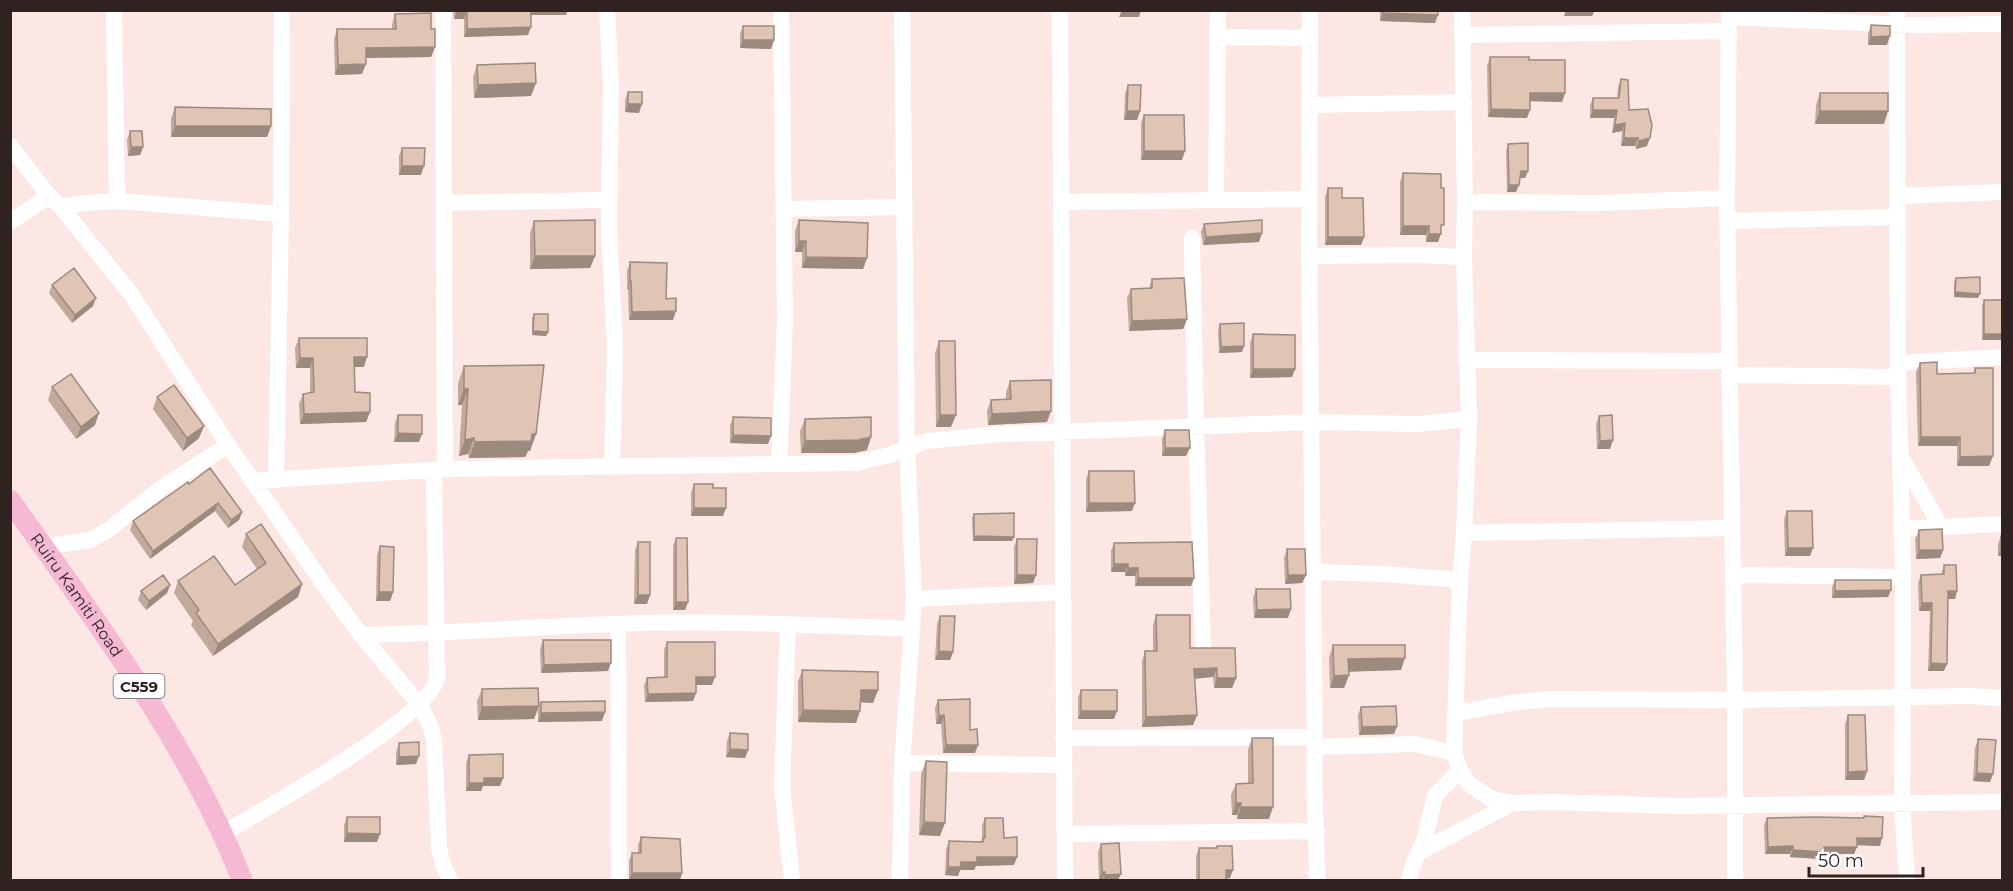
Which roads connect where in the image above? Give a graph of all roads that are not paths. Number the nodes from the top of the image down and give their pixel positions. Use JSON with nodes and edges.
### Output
{"nodes":[{"id":1,"x":114,"y":10,"type":"edge"},
{"id":2,"x":282,"y":10,"type":"edge"},
{"id":3,"x":443,"y":10,"type":"edge"},
{"id":4,"x":607,"y":10,"type":"edge"},
{"id":5,"x":781,"y":10,"type":"edge"},
{"id":6,"x":902,"y":10,"type":"edge"},
{"id":7,"x":1060,"y":10,"type":"edge"},
{"id":8,"x":1218,"y":10,"type":"edge"},
{"id":9,"x":1310,"y":10,"type":"edge"},
{"id":10,"x":1462,"y":10,"type":"edge"},
{"id":11,"x":1898,"y":17,"type":"edge"},
{"id":12,"x":1729,"y":20,"type":"edge"},
{"id":13,"x":2002,"y":24,"type":"edge"},
{"id":14,"x":1463,"y":35,"type":"junction"},
{"id":15,"x":1218,"y":37,"type":"junction"},
{"id":16,"x":1310,"y":38,"type":"junction"},
{"id":17,"x":1464,"y":102,"type":"junction"},
{"id":18,"x":1311,"y":105,"type":"junction"},
{"id":19,"x":10,"y":145,"type":"edge"},
{"id":20,"x":2002,"y":192,"type":"edge"},
{"id":21,"x":1898,"y":196,"type":"junction"},
{"id":22,"x":1726,"y":198,"type":"junction"},
{"id":23,"x":1310,"y":199,"type":"junction"},
{"id":24,"x":609,"y":200,"type":"junction"},
{"id":25,"x":1216,"y":200,"type":"junction"},
{"id":26,"x":117,"y":201,"type":"junction"},
{"id":27,"x":55,"y":202,"type":"junction"},
{"id":28,"x":1062,"y":202,"type":"junction"},
{"id":29,"x":1466,"y":202,"type":"junction"},
{"id":30,"x":444,"y":203,"type":"junction"},
{"id":31,"x":905,"y":207,"type":"junction"},
{"id":32,"x":784,"y":209,"type":"junction"},
{"id":33,"x":281,"y":214,"type":"junction"},
{"id":34,"x":1898,"y":217,"type":"junction"},
{"id":35,"x":1727,"y":221,"type":"junction"},
{"id":36,"x":10,"y":222,"type":"edge"},
{"id":37,"x":1192,"y":238,"type":"dead end"},
{"id":38,"x":1309,"y":256,"type":"junction"},
{"id":39,"x":1464,"y":257,"type":"junction"},
{"id":40,"x":2002,"y":357,"type":"edge"},
{"id":41,"x":1466,"y":360,"type":"junction"},
{"id":42,"x":1729,"y":368,"type":"junction"},
{"id":43,"x":1898,"y":370,"type":"junction"},
{"id":44,"x":1469,"y":419,"type":"junction"},
{"id":45,"x":1311,"y":422,"type":"junction"},
{"id":46,"x":1196,"y":425,"type":"junction"},
{"id":47,"x":1062,"y":433,"type":"junction"},
{"id":48,"x":228,"y":445,"type":"junction"},
{"id":49,"x":907,"y":447,"type":"junction"},
{"id":50,"x":1900,"y":454,"type":"junction"},
{"id":51,"x":779,"y":464,"type":"junction"},
{"id":52,"x":612,"y":466,"type":"junction"},
{"id":53,"x":439,"y":469,"type":"junction"},
{"id":54,"x":276,"y":480,"type":"junction"},
{"id":55,"x":252,"y":481,"type":"junction"},
{"id":56,"x":10,"y":500,"type":"edge"},
{"id":57,"x":2002,"y":524,"type":"edge"},
{"id":58,"x":1941,"y":527,"type":"junction"},
{"id":59,"x":1732,"y":528,"type":"junction"},
{"id":60,"x":1901,"y":529,"type":"junction"},
{"id":61,"x":1464,"y":533,"type":"junction"},
{"id":62,"x":43,"y":547,"type":"junction"},
{"id":63,"x":1313,"y":572,"type":"junction"},
{"id":64,"x":1733,"y":575,"type":"junction"},
{"id":65,"x":1903,"y":577,"type":"junction"},
{"id":66,"x":1460,"y":580,"type":"junction"},
{"id":67,"x":1063,"y":592,"type":"junction"},
{"id":68,"x":914,"y":599,"type":"junction"},
{"id":69,"x":618,"y":624,"type":"junction"},
{"id":70,"x":789,"y":624,"type":"junction"},
{"id":71,"x":912,"y":629,"type":"junction"},
{"id":72,"x":436,"y":634,"type":"junction"},
{"id":73,"x":361,"y":635,"type":"junction"},
{"id":74,"x":1203,"y":646,"type":"edge"},
{"id":75,"x":1903,"y":697,"type":"junction"},
{"id":76,"x":2002,"y":698,"type":"edge"},
{"id":77,"x":1735,"y":700,"type":"junction"},
{"id":78,"x":419,"y":704,"type":"junction"},
{"id":79,"x":1455,"y":713,"type":"junction"},
{"id":80,"x":1064,"y":738,"type":"junction"},
{"id":81,"x":1315,"y":742,"type":"junction"},
{"id":82,"x":1454,"y":753,"type":"junction"},
{"id":83,"x":902,"y":763,"type":"junction"},
{"id":84,"x":1064,"y":765,"type":"junction"},
{"id":85,"x":1460,"y":770,"type":"junction"},
{"id":86,"x":2002,"y":802,"type":"edge"},
{"id":87,"x":1513,"y":803,"type":"junction"},
{"id":88,"x":1902,"y":803,"type":"junction"},
{"id":89,"x":1734,"y":806,"type":"junction"},
{"id":90,"x":1317,"y":831,"type":"junction"},
{"id":91,"x":224,"y":832,"type":"junction"},
{"id":92,"x":1065,"y":834,"type":"junction"},
{"id":93,"x":1418,"y":853,"type":"junction"},
{"id":94,"x":242,"y":880,"type":"edge"},
{"id":95,"x":450,"y":880,"type":"edge"},
{"id":96,"x":619,"y":880,"type":"edge"},
{"id":97,"x":792,"y":880,"type":"edge"},
{"id":98,"x":900,"y":880,"type":"edge"},
{"id":99,"x":1065,"y":880,"type":"edge"},
{"id":100,"x":1317,"y":880,"type":"edge"},
{"id":101,"x":1409,"y":880,"type":"edge"},
{"id":102,"x":1735,"y":880,"type":"edge"},
{"id":103,"x":1907,"y":880,"type":"edge"}],
"edges":[{"from":1,"to":26,"type":"street"},
{"from":2,"to":33,"type":"street"},
{"from":3,"to":30,"type":"street"},
{"from":4,"to":24,"type":"street"},
{"from":5,"to":32,"type":"street"},
{"from":6,"to":31,"type":"street"},
{"from":7,"to":28,"type":"street"},
{"from":8,"to":15,"type":"street"},
{"from":9,"to":16,"type":"street"},
{"from":10,"to":14,"type":"street"},
{"from":11,"to":12,"type":"street"},
{"from":11,"to":13,"type":"street"},
{"from":11,"to":21,"type":"street"},
{"from":12,"to":14,"type":"street"},
{"from":12,"to":22,"type":"street"},
{"from":14,"to":17,"type":"street"},
{"from":15,"to":16,"type":"street"},
{"from":15,"to":25,"type":"street"},
{"from":16,"to":18,"type":"street"},
{"from":17,"to":18,"type":"street"},
{"from":17,"to":29,"type":"street"},
{"from":18,"to":23,"type":"street"},
{"from":19,"to":27,"type":"street"},
{"from":20,"to":21,"type":"street"},
{"from":21,"to":34,"type":"street"},
{"from":22,"to":29,"type":"street"},
{"from":22,"to":35,"type":"street"},
{"from":23,"to":25,"type":"street"},
{"from":23,"to":38,"type":"street"},
{"from":24,"to":30,"type":"street"},
{"from":24,"to":52,"type":"street"},
{"from":25,"to":28,"type":"street"},
{"from":26,"to":27,"type":"street"},
{"from":26,"to":33,"type":"street"},
{"from":27,"to":36,"type":"street"},
{"from":27,"to":48,"type":"street"},
{"from":28,"to":47,"type":"street"},
{"from":29,"to":39,"type":"street"},
{"from":30,"to":53,"type":"street"},
{"from":31,"to":32,"type":"street"},
{"from":31,"to":49,"type":"street"},
{"from":32,"to":51,"type":"street"},
{"from":33,"to":54,"type":"street"},
{"from":34,"to":35,"type":"street"},
{"from":34,"to":43,"type":"street"},
{"from":35,"to":42,"type":"street"},
{"from":37,"to":46,"type":"street"},
{"from":38,"to":39,"type":"street"},
{"from":38,"to":45,"type":"street"},
{"from":39,"to":41,"type":"street"},
{"from":40,"to":43,"type":"street"},
{"from":41,"to":42,"type":"street"},
{"from":41,"to":44,"type":"street"},
{"from":42,"to":43,"type":"street"},
{"from":42,"to":59,"type":"street"},
{"from":43,"to":50,"type":"street"},
{"from":44,"to":45,"type":"street"},
{"from":44,"to":61,"type":"street"},
{"from":45,"to":46,"type":"street"},
{"from":45,"to":63,"type":"street"},
{"from":46,"to":47,"type":"street"},
{"from":46,"to":74,"type":"street"},
{"from":47,"to":49,"type":"street"},
{"from":47,"to":67,"type":"street"},
{"from":48,"to":55,"type":"street"},
{"from":48,"to":62,"type":"street"},
{"from":49,"to":51,"type":"street"},
{"from":49,"to":68,"type":"street"},
{"from":50,"to":58,"type":"street"},
{"from":50,"to":60,"type":"street"},
{"from":51,"to":52,"type":"street"},
{"from":52,"to":53,"type":"street"},
{"from":53,"to":54,"type":"street"},
{"from":53,"to":72,"type":"street"},
{"from":54,"to":55,"type":"street"},
{"from":55,"to":73,"type":"street"},
{"from":56,"to":62,"type":"main road","name":"Ruiru Kamiti Road","number":"C559"},
{"from":57,"to":58,"type":"street"},
{"from":58,"to":60,"type":"street"},
{"from":59,"to":61,"type":"street"},
{"from":59,"to":64,"type":"street"},
{"from":60,"to":65,"type":"street"},
{"from":61,"to":66,"type":"street"},
{"from":62,"to":91,"type":"main road","name":"Ruiru Kamiti Road","number":"C559"},
{"from":63,"to":66,"type":"street"},
{"from":63,"to":81,"type":"street"},
{"from":64,"to":65,"type":"street"},
{"from":64,"to":77,"type":"street"},
{"from":65,"to":75,"type":"street"},
{"from":66,"to":79,"type":"street"},
{"from":67,"to":68,"type":"street"},
{"from":67,"to":80,"type":"street"},
{"from":68,"to":71,"type":"street"},
{"from":69,"to":70,"type":"street"},
{"from":69,"to":72,"type":"street"},
{"from":69,"to":96,"type":"street"},
{"from":70,"to":71,"type":"street"},
{"from":70,"to":97,"type":"street"},
{"from":71,"to":83,"type":"street"},
{"from":72,"to":73,"type":"street"},
{"from":72,"to":78,"type":"street"},
{"from":73,"to":78,"type":"street"},
{"from":75,"to":76,"type":"street"},
{"from":75,"to":77,"type":"street"},
{"from":75,"to":88,"type":"street"},
{"from":77,"to":79,"type":"street"},
{"from":77,"to":89,"type":"street"},
{"from":78,"to":91,"type":"street"},
{"from":78,"to":95,"type":"street"},
{"from":79,"to":82,"type":"street"},
{"from":80,"to":81,"type":"street"},
{"from":80,"to":84,"type":"street"},
{"from":81,"to":82,"type":"street"},
{"from":81,"to":90,"type":"street"},
{"from":82,"to":85,"type":"street"},
{"from":83,"to":84,"type":"street"},
{"from":83,"to":98,"type":"street"},
{"from":84,"to":92,"type":"street"},
{"from":85,"to":87,"type":"street"},
{"from":85,"to":93,"type":"street"},
{"from":86,"to":88,"type":"street"},
{"from":87,"to":89,"type":"street"},
{"from":87,"to":93,"type":"street"},
{"from":88,"to":89,"type":"street"},
{"from":88,"to":103,"type":"street"},
{"from":89,"to":102,"type":"street"},
{"from":90,"to":92,"type":"street"},
{"from":90,"to":100,"type":"street"},
{"from":91,"to":94,"type":"main road","name":"Ruiru Kamiti Road","number":"C559"},
{"from":92,"to":99,"type":"street"},
{"from":93,"to":101,"type":"street"}]}
